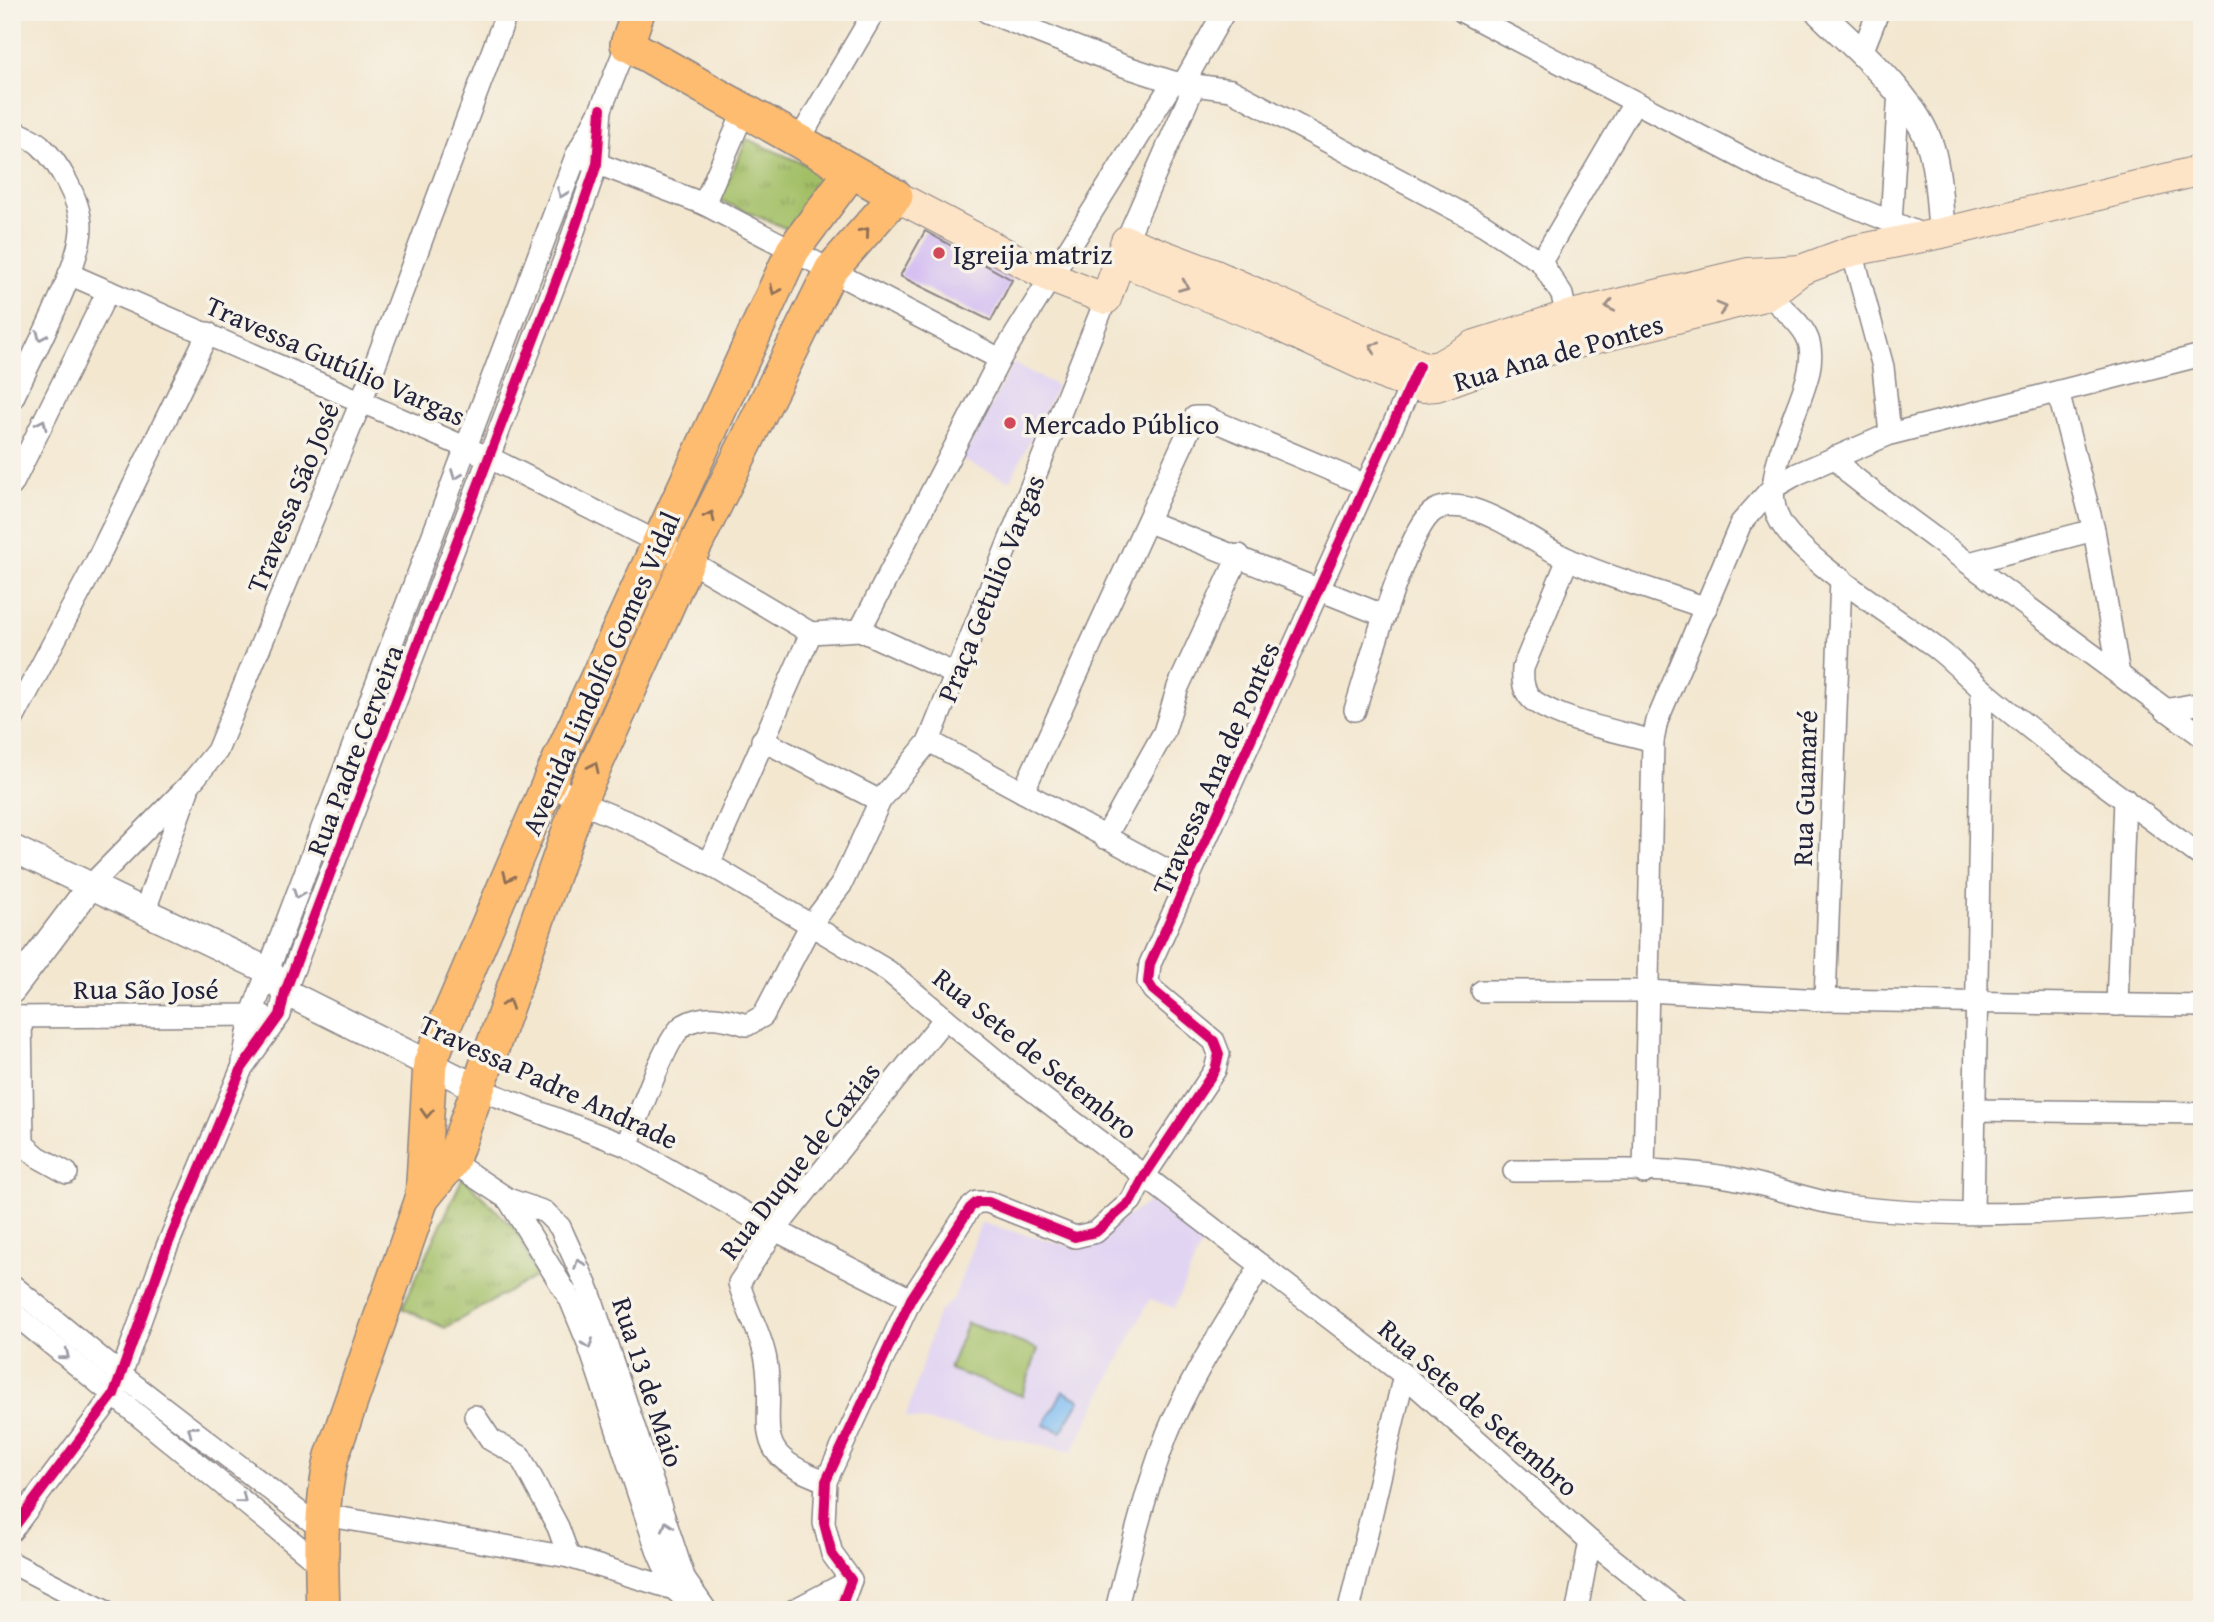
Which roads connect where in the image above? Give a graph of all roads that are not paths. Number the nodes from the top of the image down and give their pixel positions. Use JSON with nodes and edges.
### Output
{"nodes":[{"id":1,"x":507,"y":12,"type":"edge"},
{"id":2,"x":639,"y":12,"type":"edge"},
{"id":3,"x":874,"y":12,"type":"edge"},
{"id":4,"x":987,"y":12,"type":"edge"},
{"id":5,"x":1224,"y":12,"type":"edge"},
{"id":6,"x":1463,"y":12,"type":"edge"},
{"id":7,"x":1819,"y":12,"type":"edge"},
{"id":8,"x":1878,"y":12,"type":"edge"},
{"id":9,"x":627,"y":44,"type":"junction"},
{"id":10,"x":1861,"y":55,"type":"junction"},
{"id":11,"x":1183,"y":83,"type":"junction"},
{"id":12,"x":1899,"y":90,"type":"junction"},
{"id":13,"x":1634,"y":103,"type":"junction"},
{"id":14,"x":601,"y":109,"type":"junction"},
{"id":15,"x":744,"y":111,"type":"junction"},
{"id":16,"x":12,"y":130,"type":"edge"},
{"id":17,"x":798,"y":142,"type":"junction"},
{"id":18,"x":576,"y":156,"type":"junction"},
{"id":19,"x":597,"y":164,"type":"junction"},
{"id":20,"x":2202,"y":170,"type":"edge"},
{"id":21,"x":851,"y":172,"type":"junction"},
{"id":22,"x":895,"y":196,"type":"junction"},
{"id":23,"x":704,"y":204,"type":"junction"},
{"id":24,"x":1891,"y":223,"type":"junction"},
{"id":25,"x":1934,"y":234,"type":"junction"},
{"id":26,"x":793,"y":250,"type":"junction"},
{"id":27,"x":1123,"y":251,"type":"junction"},
{"id":28,"x":1853,"y":251,"type":"junction"},
{"id":29,"x":1541,"y":262,"type":"junction"},
{"id":30,"x":831,"y":270,"type":"junction"},
{"id":31,"x":1801,"y":271,"type":"junction"},
{"id":32,"x":1748,"y":273,"type":"junction"},
{"id":33,"x":69,"y":274,"type":"junction"},
{"id":34,"x":1052,"y":278,"type":"junction"},
{"id":35,"x":108,"y":291,"type":"junction"},
{"id":36,"x":1768,"y":295,"type":"junction"},
{"id":37,"x":1106,"y":299,"type":"junction"},
{"id":38,"x":1665,"y":308,"type":"junction"},
{"id":39,"x":1570,"y":330,"type":"junction"},
{"id":40,"x":208,"y":333,"type":"junction"},
{"id":41,"x":2202,"y":355,"type":"edge"},
{"id":42,"x":1000,"y":359,"type":"junction"},
{"id":43,"x":1416,"y":376,"type":"junction"},
{"id":44,"x":2058,"y":392,"type":"junction"},
{"id":45,"x":12,"y":400,"type":"edge"},
{"id":46,"x":361,"y":402,"type":"junction"},
{"id":47,"x":1890,"y":434,"type":"junction"},
{"id":48,"x":466,"y":448,"type":"junction"},
{"id":49,"x":1835,"y":457,"type":"junction"},
{"id":50,"x":490,"y":458,"type":"junction"},
{"id":51,"x":12,"y":485,"type":"edge"},
{"id":52,"x":1366,"y":485,"type":"junction"},
{"id":53,"x":1771,"y":489,"type":"junction"},
{"id":54,"x":1149,"y":522,"type":"junction"},
{"id":55,"x":2094,"y":530,"type":"junction"},
{"id":56,"x":659,"y":543,"type":"junction"},
{"id":57,"x":1239,"y":555,"type":"junction"},
{"id":58,"x":1568,"y":559,"type":"junction"},
{"id":59,"x":688,"y":560,"type":"junction"},
{"id":60,"x":1969,"y":563,"type":"junction"},
{"id":61,"x":1841,"y":578,"type":"junction"},
{"id":62,"x":1321,"y":590,"type":"junction"},
{"id":63,"x":1706,"y":608,"type":"junction"},
{"id":64,"x":1385,"y":616,"type":"junction"},
{"id":65,"x":860,"y":630,"type":"junction"},
{"id":66,"x":811,"y":633,"type":"junction"},
{"id":67,"x":955,"y":674,"type":"junction"},
{"id":68,"x":2119,"y":674,"type":"junction"},
{"id":69,"x":1982,"y":689,"type":"junction"},
{"id":70,"x":2202,"y":703,"type":"edge"},
{"id":71,"x":1355,"y":710,"type":"dead end"},
{"id":72,"x":2165,"y":710,"type":"junction"},
{"id":73,"x":12,"y":721,"type":"edge"},
{"id":74,"x":2202,"y":736,"type":"edge"},
{"id":75,"x":762,"y":740,"type":"junction"},
{"id":76,"x":929,"y":741,"type":"junction"},
{"id":77,"x":1653,"y":741,"type":"junction"},
{"id":78,"x":549,"y":782,"type":"junction"},
{"id":79,"x":190,"y":784,"type":"junction"},
{"id":80,"x":1023,"y":792,"type":"junction"},
{"id":81,"x":2125,"y":799,"type":"junction"},
{"id":82,"x":880,"y":801,"type":"junction"},
{"id":83,"x":579,"y":802,"type":"junction"},
{"id":84,"x":1105,"y":838,"type":"junction"},
{"id":85,"x":12,"y":848,"type":"edge"},
{"id":86,"x":2202,"y":856,"type":"edge"},
{"id":87,"x":709,"y":864,"type":"junction"},
{"id":88,"x":1189,"y":882,"type":"junction"},
{"id":89,"x":92,"y":884,"type":"junction"},
{"id":90,"x":145,"y":910,"type":"junction"},
{"id":91,"x":810,"y":926,"type":"junction"},
{"id":92,"x":269,"y":971,"type":"junction"},
{"id":93,"x":12,"y":990,"type":"edge"},
{"id":94,"x":1482,"y":991,"type":"dead end"},
{"id":95,"x":1645,"y":991,"type":"junction"},
{"id":96,"x":1825,"y":1000,"type":"junction"},
{"id":97,"x":283,"y":1003,"type":"junction"},
{"id":98,"x":1979,"y":1003,"type":"junction"},
{"id":99,"x":2117,"y":1005,"type":"junction"},
{"id":100,"x":2202,"y":1006,"type":"edge"},
{"id":101,"x":251,"y":1016,"type":"junction"},
{"id":102,"x":16,"y":1017,"type":"edge"},
{"id":103,"x":945,"y":1018,"type":"junction"},
{"id":104,"x":430,"y":1063,"type":"junction"},
{"id":105,"x":242,"y":1068,"type":"junction"},
{"id":106,"x":479,"y":1090,"type":"junction"},
{"id":107,"x":1976,"y":1110,"type":"junction"},
{"id":108,"x":2202,"y":1113,"type":"edge"},
{"id":109,"x":627,"y":1146,"type":"junction"},
{"id":110,"x":452,"y":1162,"type":"junction"},
{"id":111,"x":1151,"y":1167,"type":"junction"},
{"id":112,"x":1514,"y":1171,"type":"dead end"},
{"id":113,"x":1644,"y":1172,"type":"junction"},
{"id":114,"x":67,"y":1173,"type":"dead end"},
{"id":115,"x":422,"y":1199,"type":"junction"},
{"id":116,"x":508,"y":1199,"type":"junction"},
{"id":117,"x":2202,"y":1202,"type":"edge"},
{"id":118,"x":1973,"y":1213,"type":"junction"},
{"id":119,"x":775,"y":1230,"type":"junction"},
{"id":120,"x":1261,"y":1265,"type":"junction"},
{"id":121,"x":12,"y":1285,"type":"edge"},
{"id":122,"x":580,"y":1295,"type":"junction"},
{"id":123,"x":911,"y":1299,"type":"junction"},
{"id":124,"x":12,"y":1312,"type":"edge"},
{"id":125,"x":1404,"y":1375,"type":"junction"},
{"id":126,"x":117,"y":1384,"type":"junction"},
{"id":127,"x":475,"y":1416,"type":"dead end"},
{"id":128,"x":826,"y":1481,"type":"junction"},
{"id":129,"x":324,"y":1523,"type":"junction"},
{"id":130,"x":12,"y":1531,"type":"edge"},
{"id":131,"x":1590,"y":1541,"type":"junction"},
{"id":132,"x":569,"y":1557,"type":"junction"},
{"id":133,"x":12,"y":1563,"type":"edge"},
{"id":134,"x":321,"y":1565,"type":"junction"},
{"id":135,"x":851,"y":1580,"type":"junction"},
{"id":136,"x":680,"y":1584,"type":"junction"},
{"id":137,"x":103,"y":1610,"type":"edge"},
{"id":138,"x":323,"y":1610,"type":"edge"},
{"id":139,"x":698,"y":1610,"type":"edge"},
{"id":140,"x":706,"y":1610,"type":"edge"},
{"id":141,"x":794,"y":1610,"type":"edge"},
{"id":142,"x":840,"y":1610,"type":"edge"},
{"id":143,"x":1116,"y":1610,"type":"edge"},
{"id":144,"x":1349,"y":1610,"type":"edge"},
{"id":145,"x":1577,"y":1610,"type":"edge"},
{"id":146,"x":1677,"y":1610,"type":"edge"}],
"edges":[{"from":1,"to":46,"type":"street","name":"Travessa São José"},
{"from":2,"to":9,"type":"main road","name":"Rua Padre Cerveira"},
{"from":3,"to":17,"type":"street"},
{"from":4,"to":11,"type":"street"},
{"from":5,"to":11,"type":"street","name":"Praça Getulio Vargas"},
{"from":6,"to":13,"type":"street"},
{"from":7,"to":10,"type":"street"},
{"from":8,"to":10,"type":"street"},
{"from":9,"to":14,"type":"street","name":"Rua Padre Cerveira"},
{"from":9,"to":15,"type":"main road"},
{"from":10,"to":12,"type":"street"},
{"from":11,"to":27,"type":"street","name":"Praça Getulio Vargas"},
{"from":11,"to":29,"type":"street"},
{"from":11,"to":34,"type":"street","name":"Praça Getulio Vargas"},
{"from":12,"to":24,"type":"street"},
{"from":12,"to":25,"type":"street"},
{"from":13,"to":24,"type":"street"},
{"from":13,"to":29,"type":"street"},
{"from":14,"to":18,"type":"street","name":"Rua Padre Cerveira"},
{"from":14,"to":19,"type":"street","name":"Rua Padre Cerveira"},
{"from":15,"to":17,"type":"main road"},
{"from":15,"to":23,"type":"street"},
{"from":16,"to":33,"type":"street"},
{"from":17,"to":21,"type":"main road"},
{"from":18,"to":19,"type":"street"},
{"from":18,"to":48,"type":"street","name":"Rua Padre Cerveira","one_way":true},
{"from":19,"to":23,"type":"street"},
{"from":19,"to":50,"type":"street","name":"Rua Padre Cerveira"},
{"from":20,"to":25,"type":"main road","name":"Rua Ana de Pontes"},
{"from":21,"to":22,"type":"main road"},
{"from":21,"to":26,"type":"main road","name":"Avenida Lindolfo Gomes Vidal"},
{"from":30,"to":22,"type":"main road","name":"Avenida Lindolfo Gomes Vidal","one_way":true},
{"from":22,"to":34,"type":"main road"},
{"from":23,"to":26,"type":"street"},
{"from":24,"to":25,"type":"street"},
{"from":25,"to":28,"type":"main road","name":"Rua Ana de Pontes"},
{"from":26,"to":30,"type":"street"},
{"from":26,"to":56,"type":"main road","name":"Avenida Lindolfo Gomes Vidal","one_way":true},
{"from":27,"to":37,"type":"main road","name":"Praça Getulio Vargas"},
{"from":27,"to":43,"type":"main road","name":"Rua Ana de Pontes"},
{"from":28,"to":31,"type":"main road","name":"Rua Ana de Pontes"},
{"from":28,"to":47,"type":"street"},
{"from":29,"to":39,"type":"street"},
{"from":30,"to":42,"type":"street"},
{"from":59,"to":30,"type":"main road","name":"Avenida Lindolfo Gomes Vidal","one_way":true},
{"from":31,"to":32,"type":"main road","name":"Rua Ana de Pontes"},
{"from":31,"to":36,"type":"main road","name":"Rua Ana de Pontes"},
{"from":32,"to":36,"type":"street"},
{"from":32,"to":38,"type":"main road","name":"Rua Ana de Pontes"},
{"from":33,"to":35,"type":"street","name":"Travessa Gutúlio Vargas"},
{"from":33,"to":45,"type":"street","one_way":true},
{"from":34,"to":37,"type":"main road"},
{"from":34,"to":42,"type":"street","name":"Praça Getulio Vargas"},
{"from":35,"to":40,"type":"street","name":"Travessa Gutúlio Vargas"},
{"from":51,"to":35,"type":"street","one_way":true},
{"from":38,"to":36,"type":"main road","name":"Rua Ana de Pontes","one_way":true},
{"from":36,"to":53,"type":"street"},
{"from":37,"to":67,"type":"street","name":"Praça Getulio Vargas"},
{"from":38,"to":39,"type":"main road","name":"Rua Ana de Pontes"},
{"from":39,"to":43,"type":"main road","name":"Rua Ana de Pontes"},
{"from":40,"to":46,"type":"street","name":"Travessa Gutúlio Vargas"},
{"from":40,"to":73,"type":"street"},
{"from":41,"to":44,"type":"street"},
{"from":42,"to":65,"type":"street","name":"Praça Getulio Vargas"},
{"from":43,"to":52,"type":"street","name":"Travessa Ana de Pontes"},
{"from":44,"to":47,"type":"street"},
{"from":44,"to":55,"type":"street"},
{"from":46,"to":48,"type":"street","name":"Travessa Gutúlio Vargas"},
{"from":46,"to":79,"type":"street","name":"Travessa São José"},
{"from":47,"to":49,"type":"street"},
{"from":48,"to":50,"type":"street","name":"Travessa Gutúlio Vargas"},
{"from":48,"to":92,"type":"street","name":"Rua Padre Cerveira","one_way":true},
{"from":49,"to":53,"type":"street"},
{"from":49,"to":60,"type":"street"},
{"from":50,"to":56,"type":"street","name":"Travessa Gutúlio Vargas"},
{"from":50,"to":97,"type":"street","name":"Rua Padre Cerveira"},
{"from":52,"to":54,"type":"street"},
{"from":52,"to":62,"type":"street","name":"Travessa Ana de Pontes"},
{"from":53,"to":61,"type":"street"},
{"from":53,"to":63,"type":"street"},
{"from":54,"to":57,"type":"street"},
{"from":54,"to":80,"type":"street"},
{"from":55,"to":60,"type":"street"},
{"from":55,"to":68,"type":"street"},
{"from":56,"to":59,"type":"street","name":"Travessa Gutúlio Vargas"},
{"from":56,"to":78,"type":"main road","name":"Avenida Lindolfo Gomes Vidal"},
{"from":57,"to":62,"type":"street"},
{"from":57,"to":84,"type":"street"},
{"from":58,"to":63,"type":"street"},
{"from":58,"to":64,"type":"street"},
{"from":58,"to":77,"type":"street"},
{"from":59,"to":66,"type":"street","name":"Travessa Gutúlio Vargas"},
{"from":83,"to":59,"type":"main road","name":"Avenida Lindolfo Gomes Vidal","one_way":true},
{"from":60,"to":68,"type":"street"},
{"from":61,"to":69,"type":"street"},
{"from":61,"to":96,"type":"street","name":"Rua Guamaré"},
{"from":62,"to":64,"type":"street"},
{"from":62,"to":88,"type":"street","name":"Travessa Ana de Pontes"},
{"from":63,"to":77,"type":"street"},
{"from":64,"to":71,"type":"street"},
{"from":65,"to":66,"type":"street"},
{"from":65,"to":67,"type":"street"},
{"from":66,"to":75,"type":"street"},
{"from":67,"to":76,"type":"street","name":"Praça Getulio Vargas"},
{"from":68,"to":72,"type":"street"},
{"from":69,"to":81,"type":"street"},
{"from":69,"to":98,"type":"street"},
{"from":70,"to":72,"type":"street"},
{"from":72,"to":74,"type":"street"},
{"from":75,"to":82,"type":"street"},
{"from":75,"to":87,"type":"street"},
{"from":76,"to":80,"type":"street"},
{"from":76,"to":82,"type":"street","name":"Praça Getulio Vargas"},
{"from":77,"to":95,"type":"street"},
{"from":78,"to":83,"type":"street","name":"Rua Sete de Setembro"},
{"from":78,"to":104,"type":"main road","name":"Avenida Lindolfo Gomes Vidal","one_way":true},
{"from":79,"to":89,"type":"street","name":"Travessa São José"},
{"from":79,"to":90,"type":"street"},
{"from":80,"to":84,"type":"street"},
{"from":81,"to":86,"type":"street"},
{"from":81,"to":99,"type":"street"},
{"from":82,"to":91,"type":"street","name":"Praça Getulio Vargas"},
{"from":83,"to":87,"type":"street","name":"Rua Sete de Setembro"},
{"from":106,"to":83,"type":"main road","name":"Avenida Lindolfo Gomes Vidal","one_way":true},
{"from":84,"to":88,"type":"street"},
{"from":85,"to":89,"type":"street","name":"Travessa Padre Andrade"},
{"from":87,"to":91,"type":"street","name":"Rua Sete de Setembro"},
{"from":88,"to":111,"type":"street","name":"Travessa Ana de Pontes"},
{"from":89,"to":90,"type":"street","name":"Travessa Padre Andrade"},
{"from":89,"to":93,"type":"street"},
{"from":90,"to":92,"type":"street","name":"Travessa Padre Andrade"},
{"from":91,"to":103,"type":"street","name":"Rua Sete de Setembro"},
{"from":91,"to":109,"type":"street","name":"Praça Getulio Vargas"},
{"from":92,"to":97,"type":"street","name":"Travessa Padre Andrade"},
{"from":92,"to":101,"type":"street","name":"Rua Padre Cerveira"},
{"from":94,"to":95,"type":"street"},
{"from":95,"to":96,"type":"street"},
{"from":95,"to":113,"type":"street"},
{"from":96,"to":98,"type":"street"},
{"from":97,"to":101,"type":"street","name":"Rua São José"},
{"from":97,"to":104,"type":"street","name":"Travessa Padre Andrade"},
{"from":97,"to":105,"type":"street","name":"Rua Padre Cerveira"},
{"from":98,"to":99,"type":"street"},
{"from":98,"to":107,"type":"street"},
{"from":99,"to":100,"type":"street"},
{"from":101,"to":102,"type":"street","name":"Rua São José"},
{"from":101,"to":105,"type":"street","name":"Rua Padre Cerveira"},
{"from":102,"to":114,"type":"street"},
{"from":103,"to":111,"type":"street","name":"Rua Sete de Setembro"},
{"from":103,"to":119,"type":"street","name":"Rua Duque de Caxias"},
{"from":104,"to":106,"type":"street","name":"Travessa Padre Andrade"},
{"from":104,"to":115,"type":"main road","name":"Avenida Lindolfo Gomes Vidal","one_way":true},
{"from":105,"to":126,"type":"street","name":"Rua Padre Cerveira"},
{"from":106,"to":109,"type":"street","name":"Travessa Padre Andrade"},
{"from":106,"to":110,"type":"main road","name":"Avenida Lindolfo Gomes Vidal"},
{"from":107,"to":108,"type":"street"},
{"from":107,"to":118,"type":"street"},
{"from":109,"to":119,"type":"street","name":"Travessa Padre Andrade"},
{"from":110,"to":115,"type":"main road","name":"Avenida Lindolfo Gomes Vidal"},
{"from":110,"to":116,"type":"street","name":"Rua 13 de Maio"},
{"from":111,"to":120,"type":"street","name":"Rua Sete de Setembro"},
{"from":111,"to":123,"type":"street"},
{"from":112,"to":113,"type":"street"},
{"from":113,"to":118,"type":"street"},
{"from":115,"to":129,"type":"main road","name":"Avenida Lindolfo Gomes Vidal"},
{"from":116,"to":122,"type":"street","name":"Rua 13 de Maio"},
{"from":122,"to":116,"type":"street","name":"Rua 13 de Maio","one_way":true},
{"from":117,"to":118,"type":"street"},
{"from":119,"to":123,"type":"street","name":"Travessa Padre Andrade"},
{"from":119,"to":128,"type":"street","name":"Rua Duque de Caxias"},
{"from":120,"to":125,"type":"street","name":"Rua Sete de Setembro"},
{"from":120,"to":143,"type":"street"},
{"from":121,"to":126,"type":"street"},
{"from":122,"to":136,"type":"street","name":"Rua 13 de Maio"},
{"from":123,"to":128,"type":"street"},
{"from":124,"to":126,"type":"street","one_way":true},
{"from":125,"to":131,"type":"street","name":"Rua Sete de Setembro"},
{"from":125,"to":144,"type":"street"},
{"from":129,"to":126,"type":"street","one_way":true},
{"from":126,"to":130,"type":"street","name":"Rua Padre Cerveira"},
{"from":126,"to":134,"type":"street","one_way":true},
{"from":127,"to":132,"type":"street"},
{"from":128,"to":135,"type":"street"},
{"from":129,"to":132,"type":"street"},
{"from":129,"to":134,"type":"main road","name":"Avenida Lindolfo Gomes Vidal"},
{"from":131,"to":145,"type":"street"},
{"from":131,"to":146,"type":"street","name":"Rua Sete de Setembro"},
{"from":132,"to":136,"type":"street"},
{"from":133,"to":137,"type":"street"},
{"from":134,"to":138,"type":"main road","name":"Avenida Lindolfo Gomes Vidal"},
{"from":135,"to":141,"type":"street"},
{"from":135,"to":142,"type":"street"},
{"from":136,"to":139,"type":"street","name":"Rua 13 de Maio"},
{"from":136,"to":140,"type":"street","name":"Rua 13 de Maio"}]}
